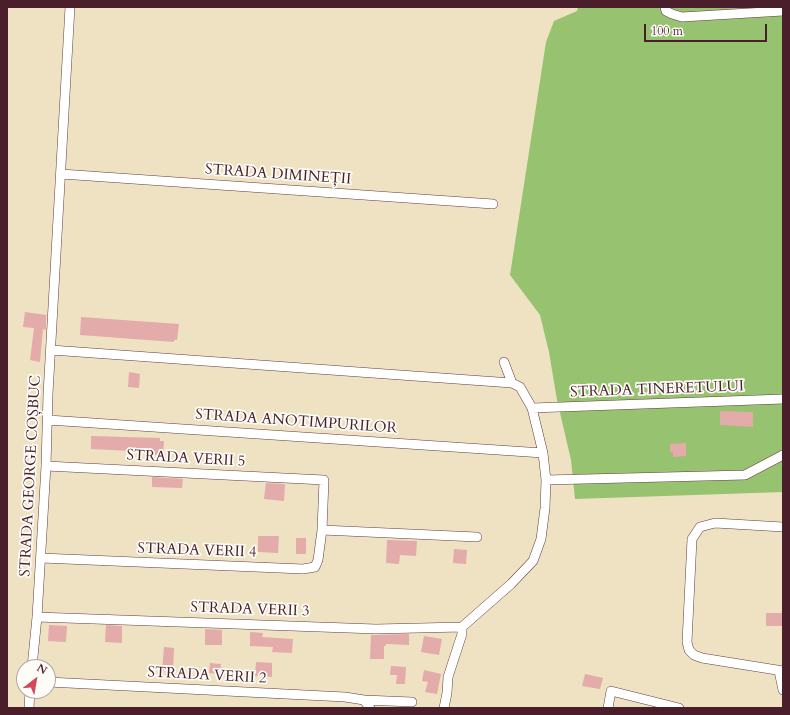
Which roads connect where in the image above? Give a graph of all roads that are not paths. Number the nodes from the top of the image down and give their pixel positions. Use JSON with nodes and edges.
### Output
{"nodes":[{"id":1,"x":70,"y":7,"type":"edge"},
{"id":2,"x":666,"y":7,"type":"edge"},
{"id":3,"x":783,"y":10,"type":"edge"},
{"id":4,"x":61,"y":174,"type":"junction"},
{"id":5,"x":494,"y":204,"type":"dead end"},
{"id":6,"x":51,"y":350,"type":"junction"},
{"id":7,"x":504,"y":362,"type":"dead end"},
{"id":8,"x":512,"y":383,"type":"junction"},
{"id":9,"x":783,"y":399,"type":"edge"},
{"id":10,"x":532,"y":408,"type":"junction"},
{"id":11,"x":48,"y":420,"type":"junction"},
{"id":12,"x":543,"y":453,"type":"junction"},
{"id":13,"x":783,"y":455,"type":"edge"},
{"id":14,"x":46,"y":466,"type":"junction"},
{"id":15,"x":324,"y":480,"type":"joint"},
{"id":16,"x":546,"y":480,"type":"junction"},
{"id":17,"x":783,"y":527,"type":"edge"},
{"id":18,"x":322,"y":530,"type":"junction"},
{"id":19,"x":477,"y":537,"type":"dead end"},
{"id":20,"x":41,"y":558,"type":"junction"},
{"id":21,"x":37,"y":617,"type":"junction"},
{"id":22,"x":462,"y":626,"type":"junction"},
{"id":23,"x":33,"y":659,"type":"edge"},
{"id":24,"x":781,"y":671,"type":"edge"},
{"id":25,"x":56,"y":682,"type":"edge"},
{"id":26,"x":783,"y":690,"type":"edge"},
{"id":27,"x":364,"y":700,"type":"junction"},
{"id":28,"x":412,"y":702,"type":"dead end"},
{"id":29,"x":370,"y":708,"type":"edge"},
{"id":30,"x":444,"y":708,"type":"edge"},
{"id":31,"x":608,"y":708,"type":"edge"},
{"id":32,"x":679,"y":708,"type":"edge"}],
"edges":[{"from":1,"to":4,"type":"street","name":"STRADA GEORGE COȘBUC"},
{"from":2,"to":3,"type":"street"},
{"from":4,"to":5,"type":"street","name":"STRADA DIMINEȚII"},
{"from":4,"to":6,"type":"street","name":"STRADA GEORGE COȘBUC"},
{"from":6,"to":8,"type":"street"},
{"from":6,"to":11,"type":"street","name":"STRADA GEORGE COȘBUC"},
{"from":7,"to":8,"type":"street"},
{"from":8,"to":10,"type":"street"},
{"from":9,"to":10,"type":"street","name":"STRADA TINERETULUI"},
{"from":10,"to":12,"type":"street"},
{"from":11,"to":12,"type":"street","name":"STRADA ANOTIMPURILOR"},
{"from":11,"to":14,"type":"street","name":"STRADA GEORGE COȘBUC"},
{"from":12,"to":16,"type":"street"},
{"from":13,"to":16,"type":"street"},
{"from":14,"to":15,"type":"street","name":"STRADA VERII 5"},
{"from":14,"to":20,"type":"street","name":"STRADA GEORGE COȘBUC"},
{"from":15,"to":18,"type":"street","name":"STRADA VERII 4"},
{"from":16,"to":22,"type":"street"},
{"from":17,"to":24,"type":"street"},
{"from":18,"to":19,"type":"street"},
{"from":18,"to":20,"type":"street","name":"STRADA VERII 4"},
{"from":20,"to":21,"type":"street","name":"STRADA GEORGE COȘBUC"},
{"from":21,"to":22,"type":"street","name":"STRADA VERII 3"},
{"from":21,"to":23,"type":"street","name":"STRADA GEORGE COȘBUC"},
{"from":22,"to":30,"type":"street"},
{"from":24,"to":26,"type":"street"},
{"from":25,"to":27,"type":"street","name":"STRADA VERII 2"},
{"from":27,"to":28,"type":"street","name":"STRADA VERII 2"},
{"from":27,"to":29,"type":"street"},
{"from":31,"to":32,"type":"street"}]}
